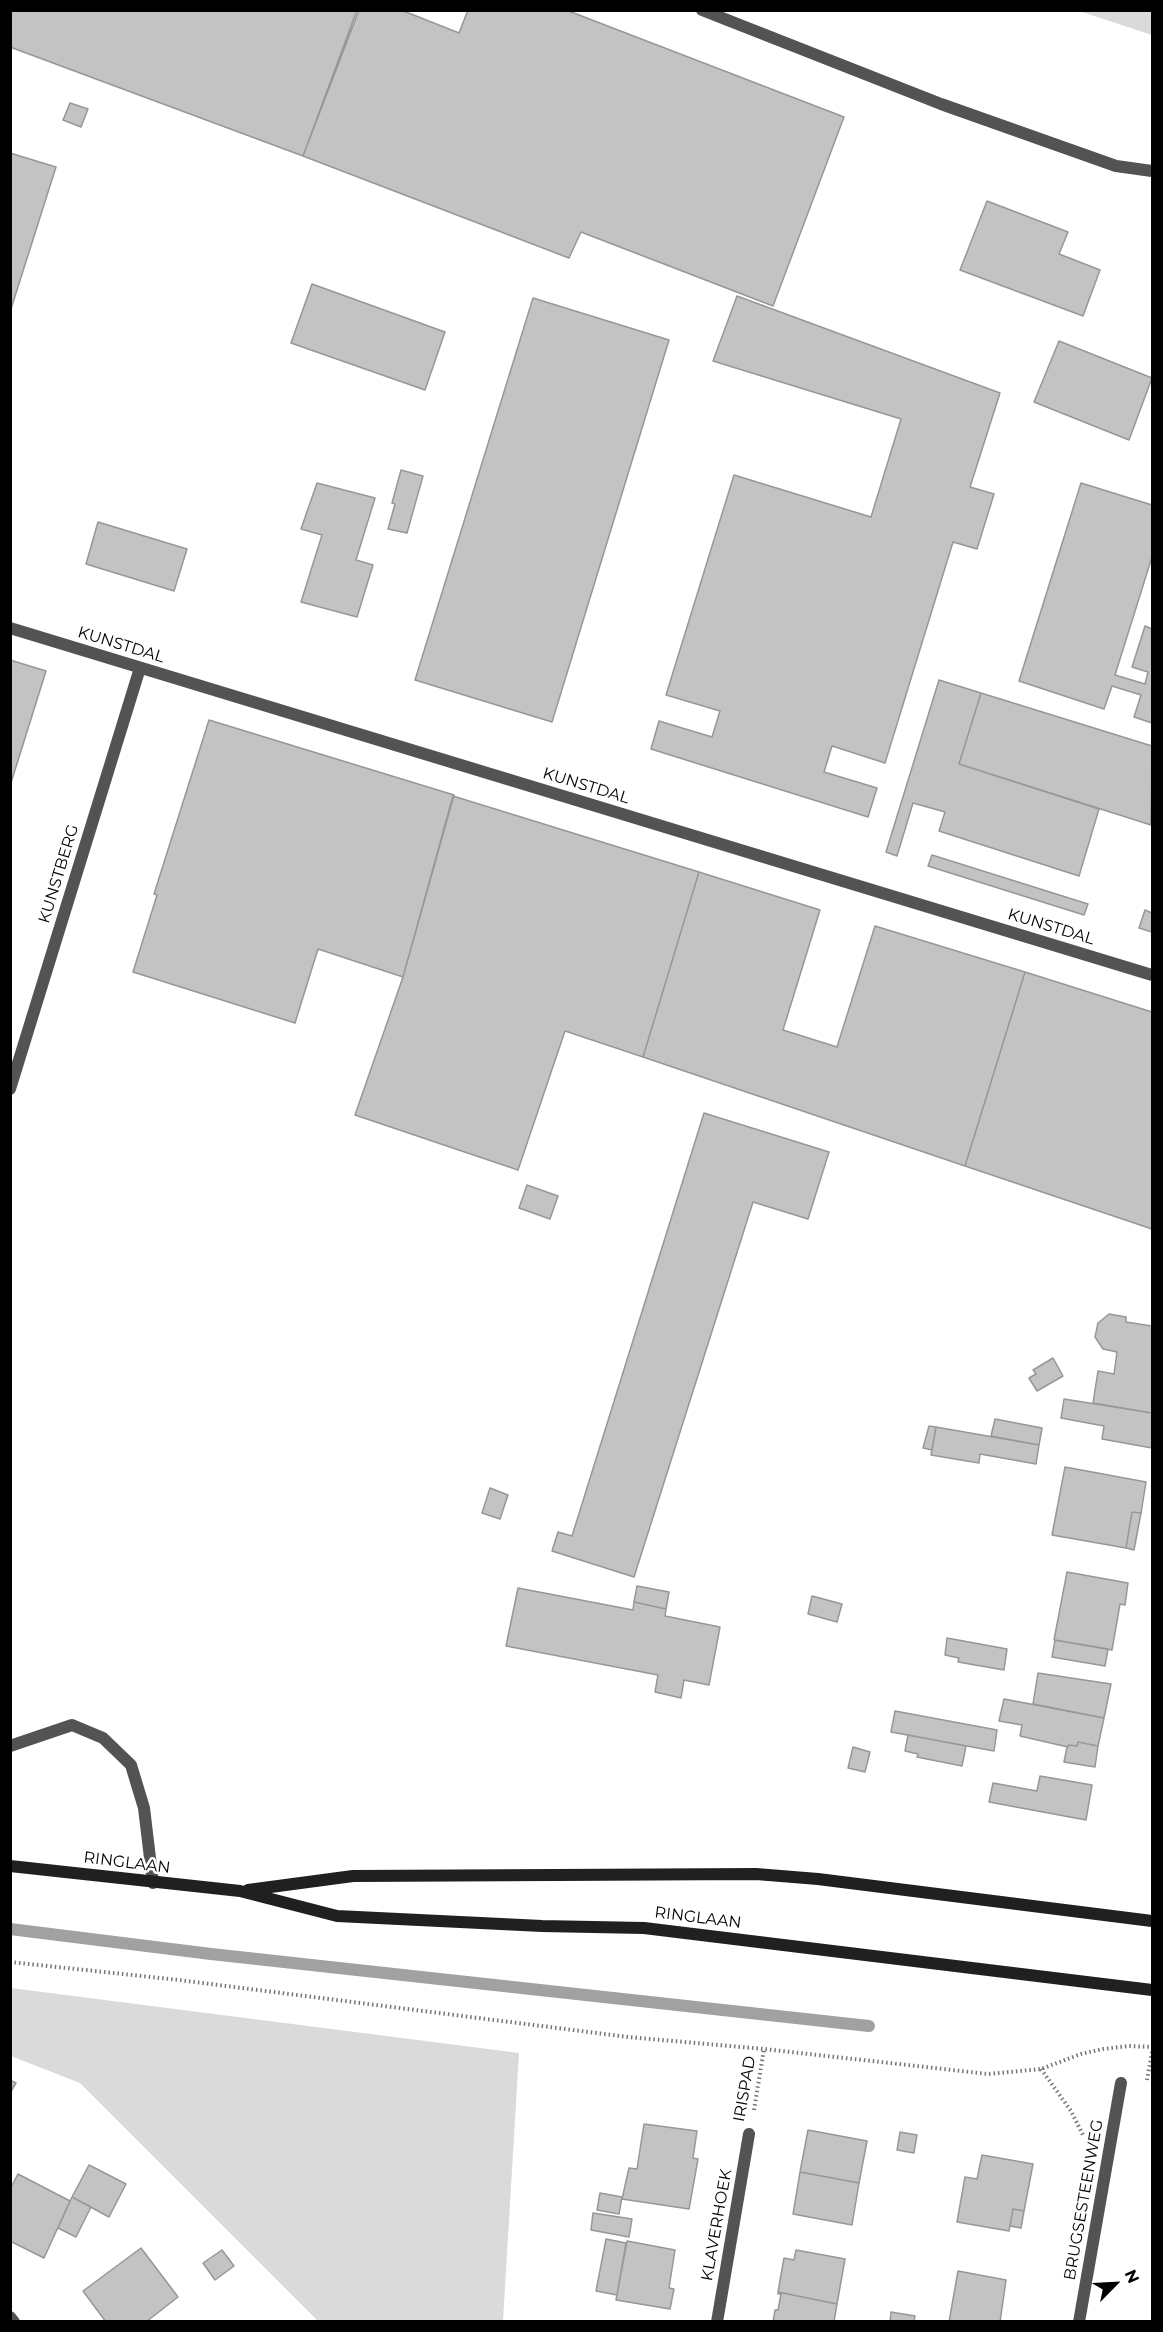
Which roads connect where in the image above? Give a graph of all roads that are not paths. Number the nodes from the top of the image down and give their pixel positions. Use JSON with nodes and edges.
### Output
{"nodes":[{"id":1,"x":702,"y":10,"type":"edge"},
{"id":2,"x":1152,"y":171,"type":"edge"},
{"id":3,"x":10,"y":628,"type":"edge"},
{"id":4,"x":140,"y":668,"type":"junction"},
{"id":5,"x":1152,"y":975,"type":"edge"},
{"id":6,"x":10,"y":1089,"type":"edge"},
{"id":7,"x":10,"y":1746,"type":"edge"},
{"id":8,"x":10,"y":1866,"type":"edge"},
{"id":9,"x":153,"y":1883,"type":"junction"},
{"id":10,"x":240,"y":1891,"type":"junction"},
{"id":11,"x":1152,"y":1921,"type":"edge"},
{"id":12,"x":1152,"y":1990,"type":"edge"},
{"id":13,"x":1122,"y":2083,"type":"dead end"},
{"id":14,"x":749,"y":2134,"type":"road end"},
{"id":15,"x":10,"y":2317,"type":"edge"},
{"id":16,"x":14,"y":2322,"type":"edge"},
{"id":17,"x":717,"y":2322,"type":"edge"},
{"id":18,"x":1079,"y":2322,"type":"edge"}],
"edges":[{"from":1,"to":2,"type":"street"},
{"from":3,"to":4,"type":"street","name":"KUNSTDAL"},
{"from":4,"to":5,"type":"street","name":"KUNSTDAL"},
{"from":4,"to":6,"type":"street","name":"KUNSTBERG"},
{"from":7,"to":9,"type":"street"},
{"from":8,"to":9,"type":"main road","name":"RINGLAAN"},
{"from":9,"to":10,"type":"main road","name":"RINGLAAN"},
{"from":10,"to":11,"type":"main road","name":"RINGLAAN"},
{"from":10,"to":12,"type":"main road","name":"RINGLAAN"},
{"from":13,"to":18,"type":"street","name":"BRUGSESTEENWEG"},
{"from":14,"to":17,"type":"street","name":"KLAVERHOEK"},
{"from":15,"to":16,"type":"street"}]}
